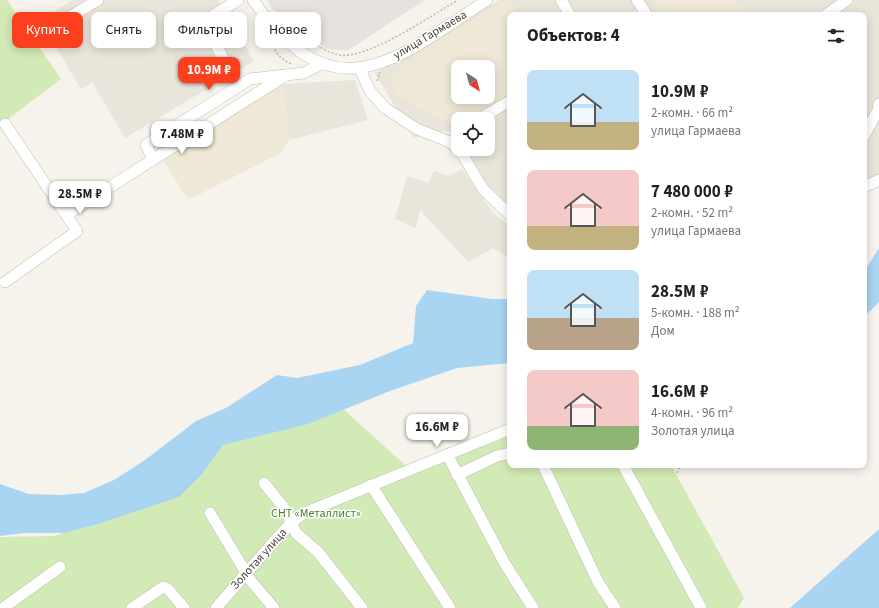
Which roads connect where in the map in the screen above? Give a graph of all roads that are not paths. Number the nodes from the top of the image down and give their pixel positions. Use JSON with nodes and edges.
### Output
{"nodes":[{"id":1,"x":98,"y":0,"type":"edge"},
{"id":2,"x":238,"y":0,"type":"edge"},
{"id":3,"x":253,"y":0,"type":"edge"},
{"id":4,"x":487,"y":0,"type":"edge"},
{"id":5,"x":561,"y":0,"type":"edge"},
{"id":6,"x":637,"y":0,"type":"edge"},
{"id":7,"x":846,"y":0,"type":"edge"},
{"id":8,"x":832,"y":9,"type":"edge"},
{"id":9,"x":78,"y":12,"type":"edge"},
{"id":10,"x":568,"y":12,"type":"edge"},
{"id":11,"x":645,"y":12,"type":"dead end"},
{"id":12,"x":223,"y":58,"type":"dead end"},
{"id":13,"x":321,"y":64,"type":"junction"},
{"id":14,"x":360,"y":69,"type":"junction"},
{"id":15,"x":286,"y":75,"type":"junction"},
{"id":16,"x":507,"y":103,"type":"edge"},
{"id":17,"x":879,"y":104,"type":"edge"},
{"id":18,"x":491,"y":112,"type":"edge"},
{"id":19,"x":5,"y":124,"type":"dead end"},
{"id":20,"x":867,"y":130,"type":"edge"},
{"id":21,"x":450,"y":142,"type":"joint"},
{"id":22,"x":154,"y":160,"type":"junction"},
{"id":23,"x":879,"y":180,"type":"edge"},
{"id":24,"x":867,"y":186,"type":"edge"},
{"id":25,"x":507,"y":212,"type":"edge"},
{"id":26,"x":66,"y":215,"type":"junction"},
{"id":27,"x":5,"y":282,"type":"dead end"},
{"id":28,"x":507,"y":430,"type":"edge"},
{"id":29,"x":507,"y":454,"type":"edge"},
{"id":30,"x":448,"y":456,"type":"junction"},
{"id":31,"x":543,"y":468,"type":"edge"},
{"id":32,"x":625,"y":468,"type":"edge"},
{"id":33,"x":457,"y":475,"type":"junction"},
{"id":34,"x":264,"y":483,"type":"dead end"},
{"id":35,"x":372,"y":485,"type":"junction"},
{"id":36,"x":210,"y":513,"type":"dead end"},
{"id":37,"x":292,"y":522,"type":"junction"},
{"id":38,"x":60,"y":567,"type":"dead end"},
{"id":39,"x":247,"y":571,"type":"junction"},
{"id":40,"x":3,"y":608,"type":"edge"},
{"id":41,"x":132,"y":608,"type":"edge"},
{"id":42,"x":184,"y":608,"type":"edge"},
{"id":43,"x":216,"y":608,"type":"edge"},
{"id":44,"x":274,"y":608,"type":"edge"},
{"id":45,"x":362,"y":608,"type":"edge"},
{"id":46,"x":450,"y":608,"type":"edge"},
{"id":47,"x":533,"y":608,"type":"edge"},
{"id":48,"x":615,"y":608,"type":"edge"},
{"id":49,"x":701,"y":608,"type":"edge"}],
"edges":[{"from":1,"to":9,"type":"street"},
{"from":2,"to":12,"type":"street"},
{"from":3,"to":13,"type":"street","name":"улица Гармаева"},
{"from":4,"to":14,"type":"street","name":"улица Гармаева"},
{"from":5,"to":10,"type":"street"},
{"from":6,"to":11,"type":"street"},
{"from":7,"to":8,"type":"street"},
{"from":13,"to":14,"type":"street","name":"улица Гармаева"},
{"from":13,"to":15,"type":"street"},
{"from":14,"to":21,"type":"street"},
{"from":15,"to":22,"type":"street"},
{"from":15,"to":22,"type":"street"},
{"from":16,"to":18,"type":"street"},
{"from":17,"to":20,"type":"street"},
{"from":19,"to":26,"type":"street"},
{"from":21,"to":25,"type":"street"},
{"from":22,"to":26,"type":"street"},
{"from":23,"to":24,"type":"street"},
{"from":26,"to":27,"type":"street"},
{"from":28,"to":30,"type":"street","name":"Золотая улица"},
{"from":29,"to":33,"type":"street"},
{"from":30,"to":33,"type":"street"},
{"from":30,"to":35,"type":"street","name":"Золотая улица"},
{"from":31,"to":48,"type":"street"},
{"from":32,"to":49,"type":"street"},
{"from":33,"to":47,"type":"street"},
{"from":34,"to":37,"type":"street"},
{"from":35,"to":37,"type":"street","name":"Золотая улица"},
{"from":35,"to":46,"type":"street"},
{"from":36,"to":39,"type":"street"},
{"from":37,"to":39,"type":"street","name":"Золотая улица"},
{"from":37,"to":45,"type":"street"},
{"from":38,"to":40,"type":"street"},
{"from":39,"to":43,"type":"street","name":"Золотая улица"},
{"from":39,"to":44,"type":"street"},
{"from":41,"to":42,"type":"street"}]}
